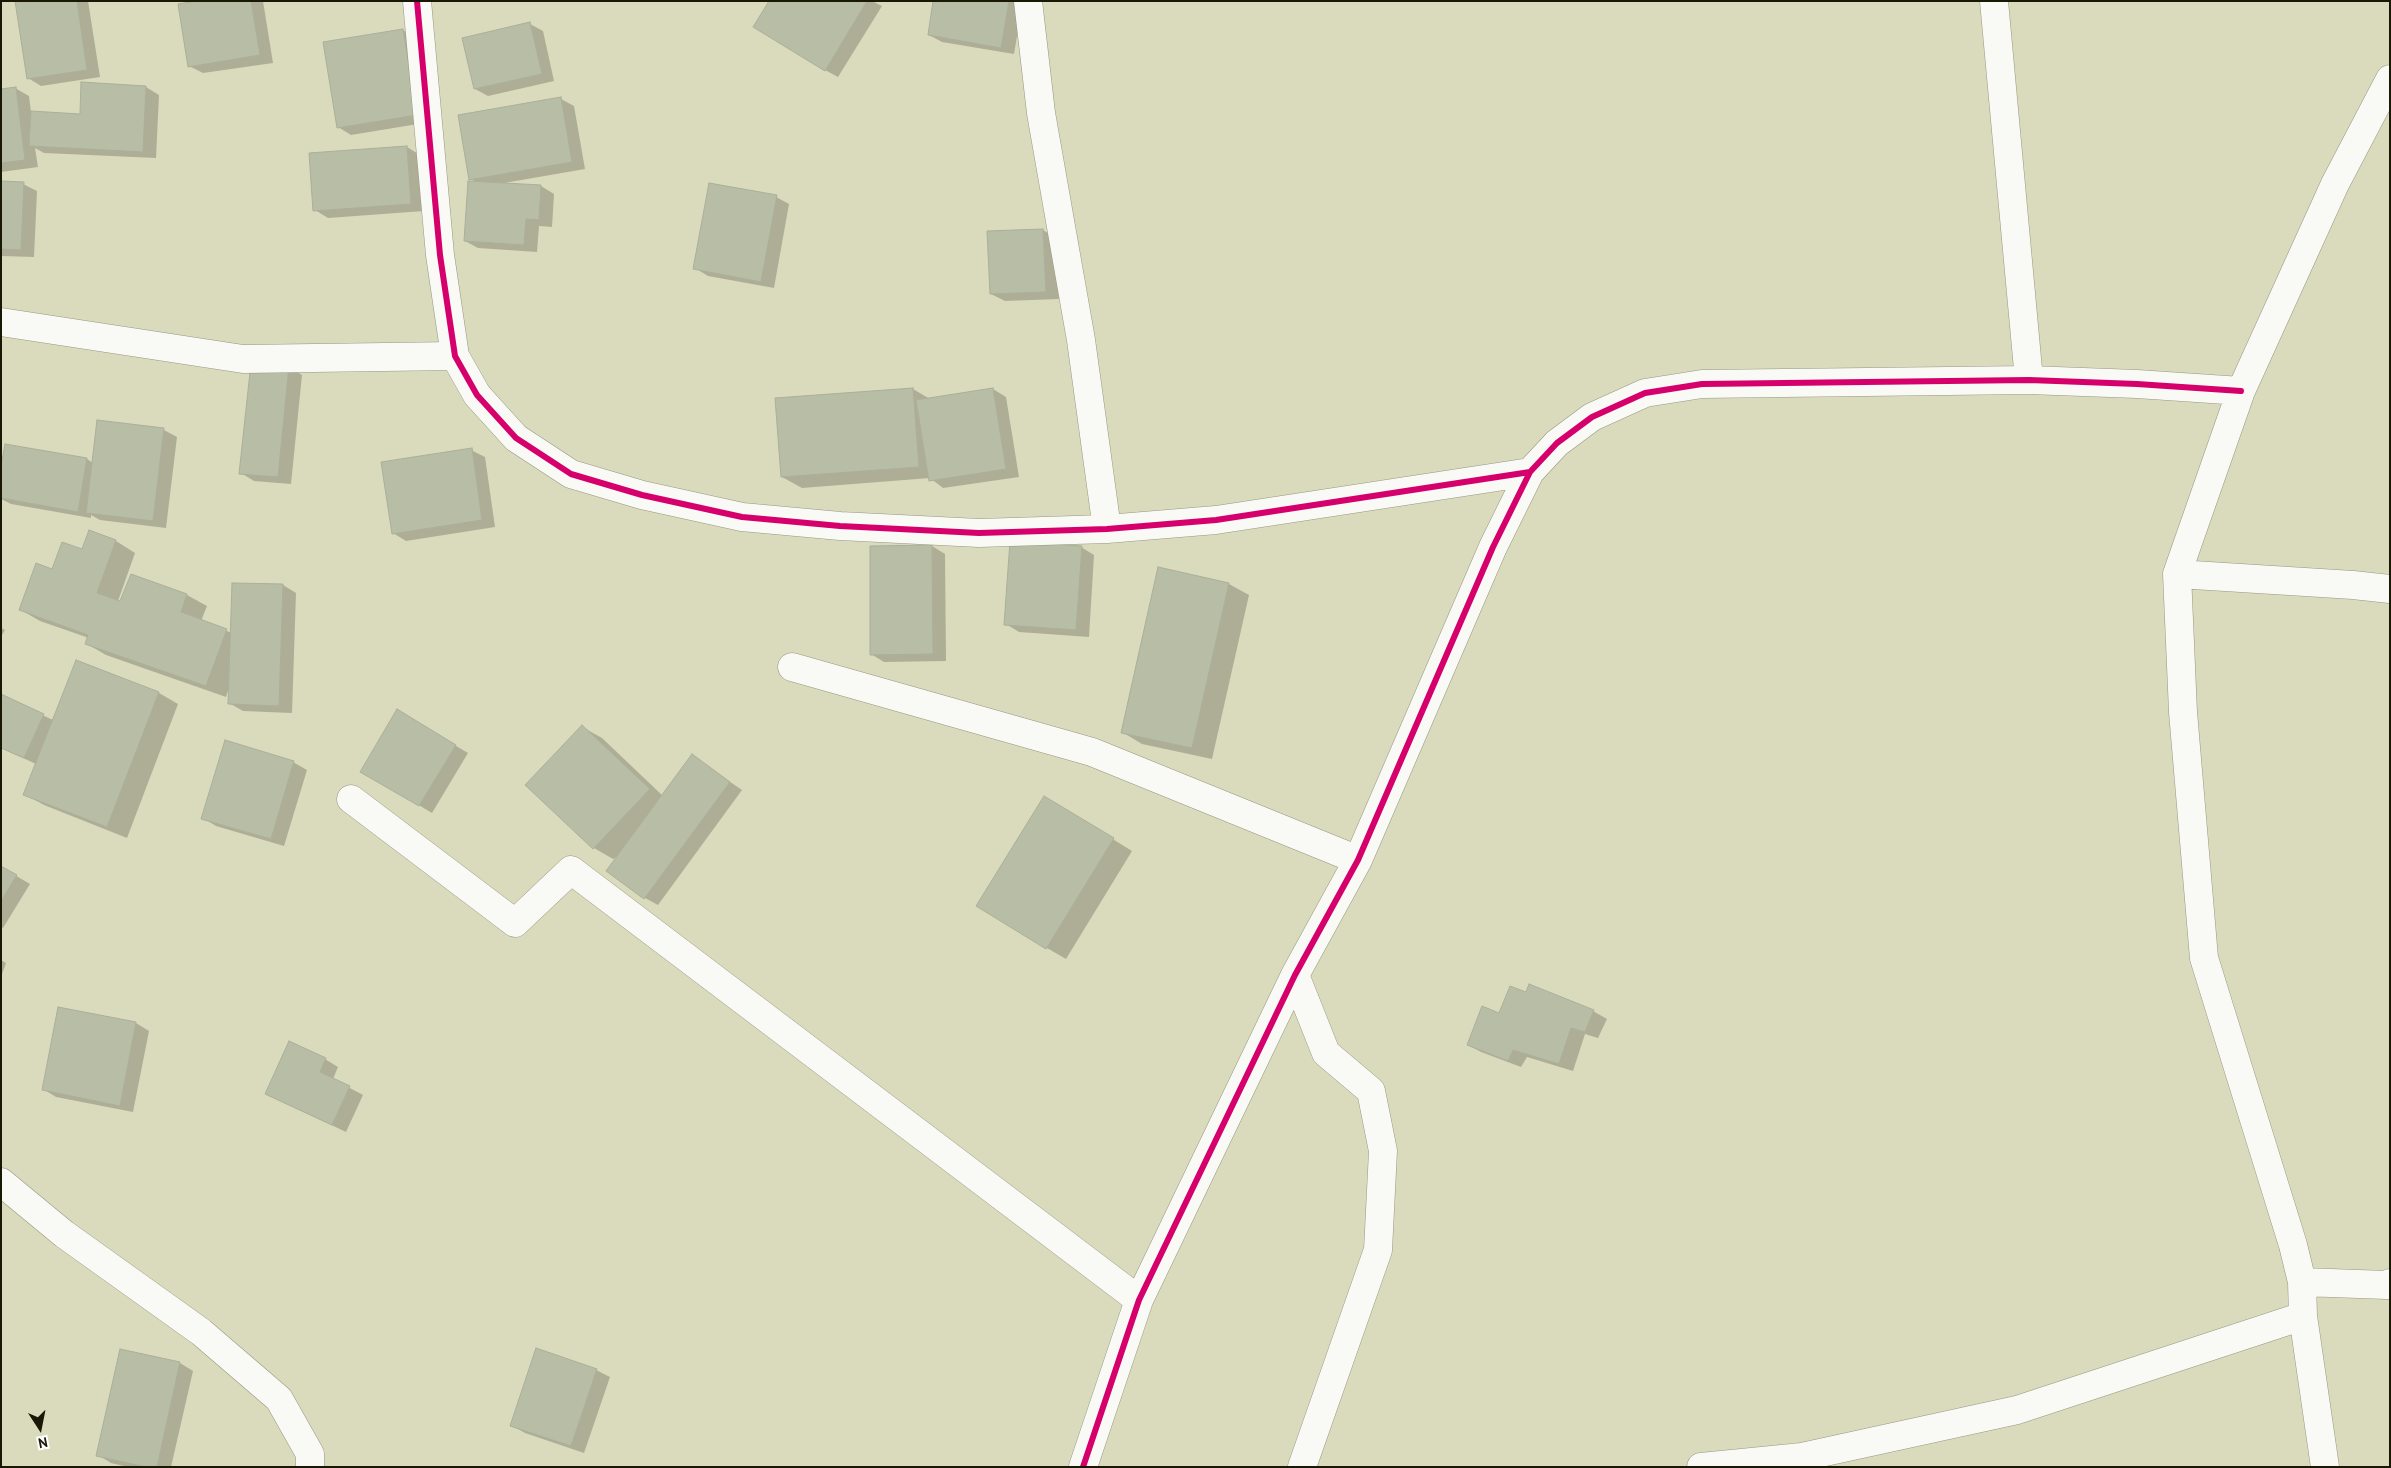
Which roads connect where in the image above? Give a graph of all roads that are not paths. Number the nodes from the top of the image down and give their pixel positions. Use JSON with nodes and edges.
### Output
{"nodes":[{"id":1,"x":417,"y":1,"type":"edge"},
{"id":2,"x":1028,"y":1,"type":"edge"},
{"id":3,"x":1994,"y":1,"type":"edge"},
{"id":4,"x":2390,"y":79,"type":"edge"},
{"id":5,"x":1,"y":322,"type":"edge"},
{"id":6,"x":455,"y":356,"type":"junction"},
{"id":7,"x":2029,"y":380,"type":"junction"},
{"id":8,"x":2241,"y":391,"type":"junction"},
{"id":9,"x":1530,"y":472,"type":"junction"},
{"id":10,"x":1108,"y":529,"type":"junction"},
{"id":11,"x":2177,"y":574,"type":"junction"},
{"id":12,"x":2390,"y":590,"type":"edge"},
{"id":13,"x":792,"y":668,"type":"dead end"},
{"id":14,"x":350,"y":800,"type":"dead end"},
{"id":15,"x":1358,"y":860,"type":"junction"},
{"id":16,"x":1295,"y":975,"type":"junction"},
{"id":17,"x":1,"y":1182,"type":"edge"},
{"id":18,"x":2302,"y":1282,"type":"junction"},
{"id":19,"x":2390,"y":1283,"type":"edge"},
{"id":20,"x":1139,"y":1300,"type":"junction"},
{"id":21,"x":2304,"y":1316,"type":"junction"},
{"id":22,"x":310,"y":1467,"type":"edge"},
{"id":23,"x":1084,"y":1467,"type":"edge"},
{"id":24,"x":1302,"y":1467,"type":"edge"},
{"id":25,"x":1701,"y":1467,"type":"edge"},
{"id":26,"x":2324,"y":1467,"type":"edge"}],
"edges":[{"from":1,"to":6,"type":"street"},
{"from":2,"to":10,"type":"street"},
{"from":3,"to":7,"type":"street"},
{"from":4,"to":8,"type":"street"},
{"from":5,"to":6,"type":"street"},
{"from":6,"to":10,"type":"street"},
{"from":7,"to":8,"type":"street"},
{"from":7,"to":9,"type":"street"},
{"from":8,"to":11,"type":"street"},
{"from":9,"to":10,"type":"street"},
{"from":9,"to":15,"type":"street"},
{"from":11,"to":12,"type":"street"},
{"from":11,"to":18,"type":"street"},
{"from":13,"to":15,"type":"street"},
{"from":14,"to":20,"type":"street"},
{"from":15,"to":16,"type":"street"},
{"from":16,"to":20,"type":"street"},
{"from":16,"to":24,"type":"street"},
{"from":17,"to":22,"type":"street"},
{"from":18,"to":19,"type":"street"},
{"from":18,"to":21,"type":"street"},
{"from":20,"to":23,"type":"street"},
{"from":21,"to":25,"type":"street"},
{"from":21,"to":26,"type":"street"}]}
